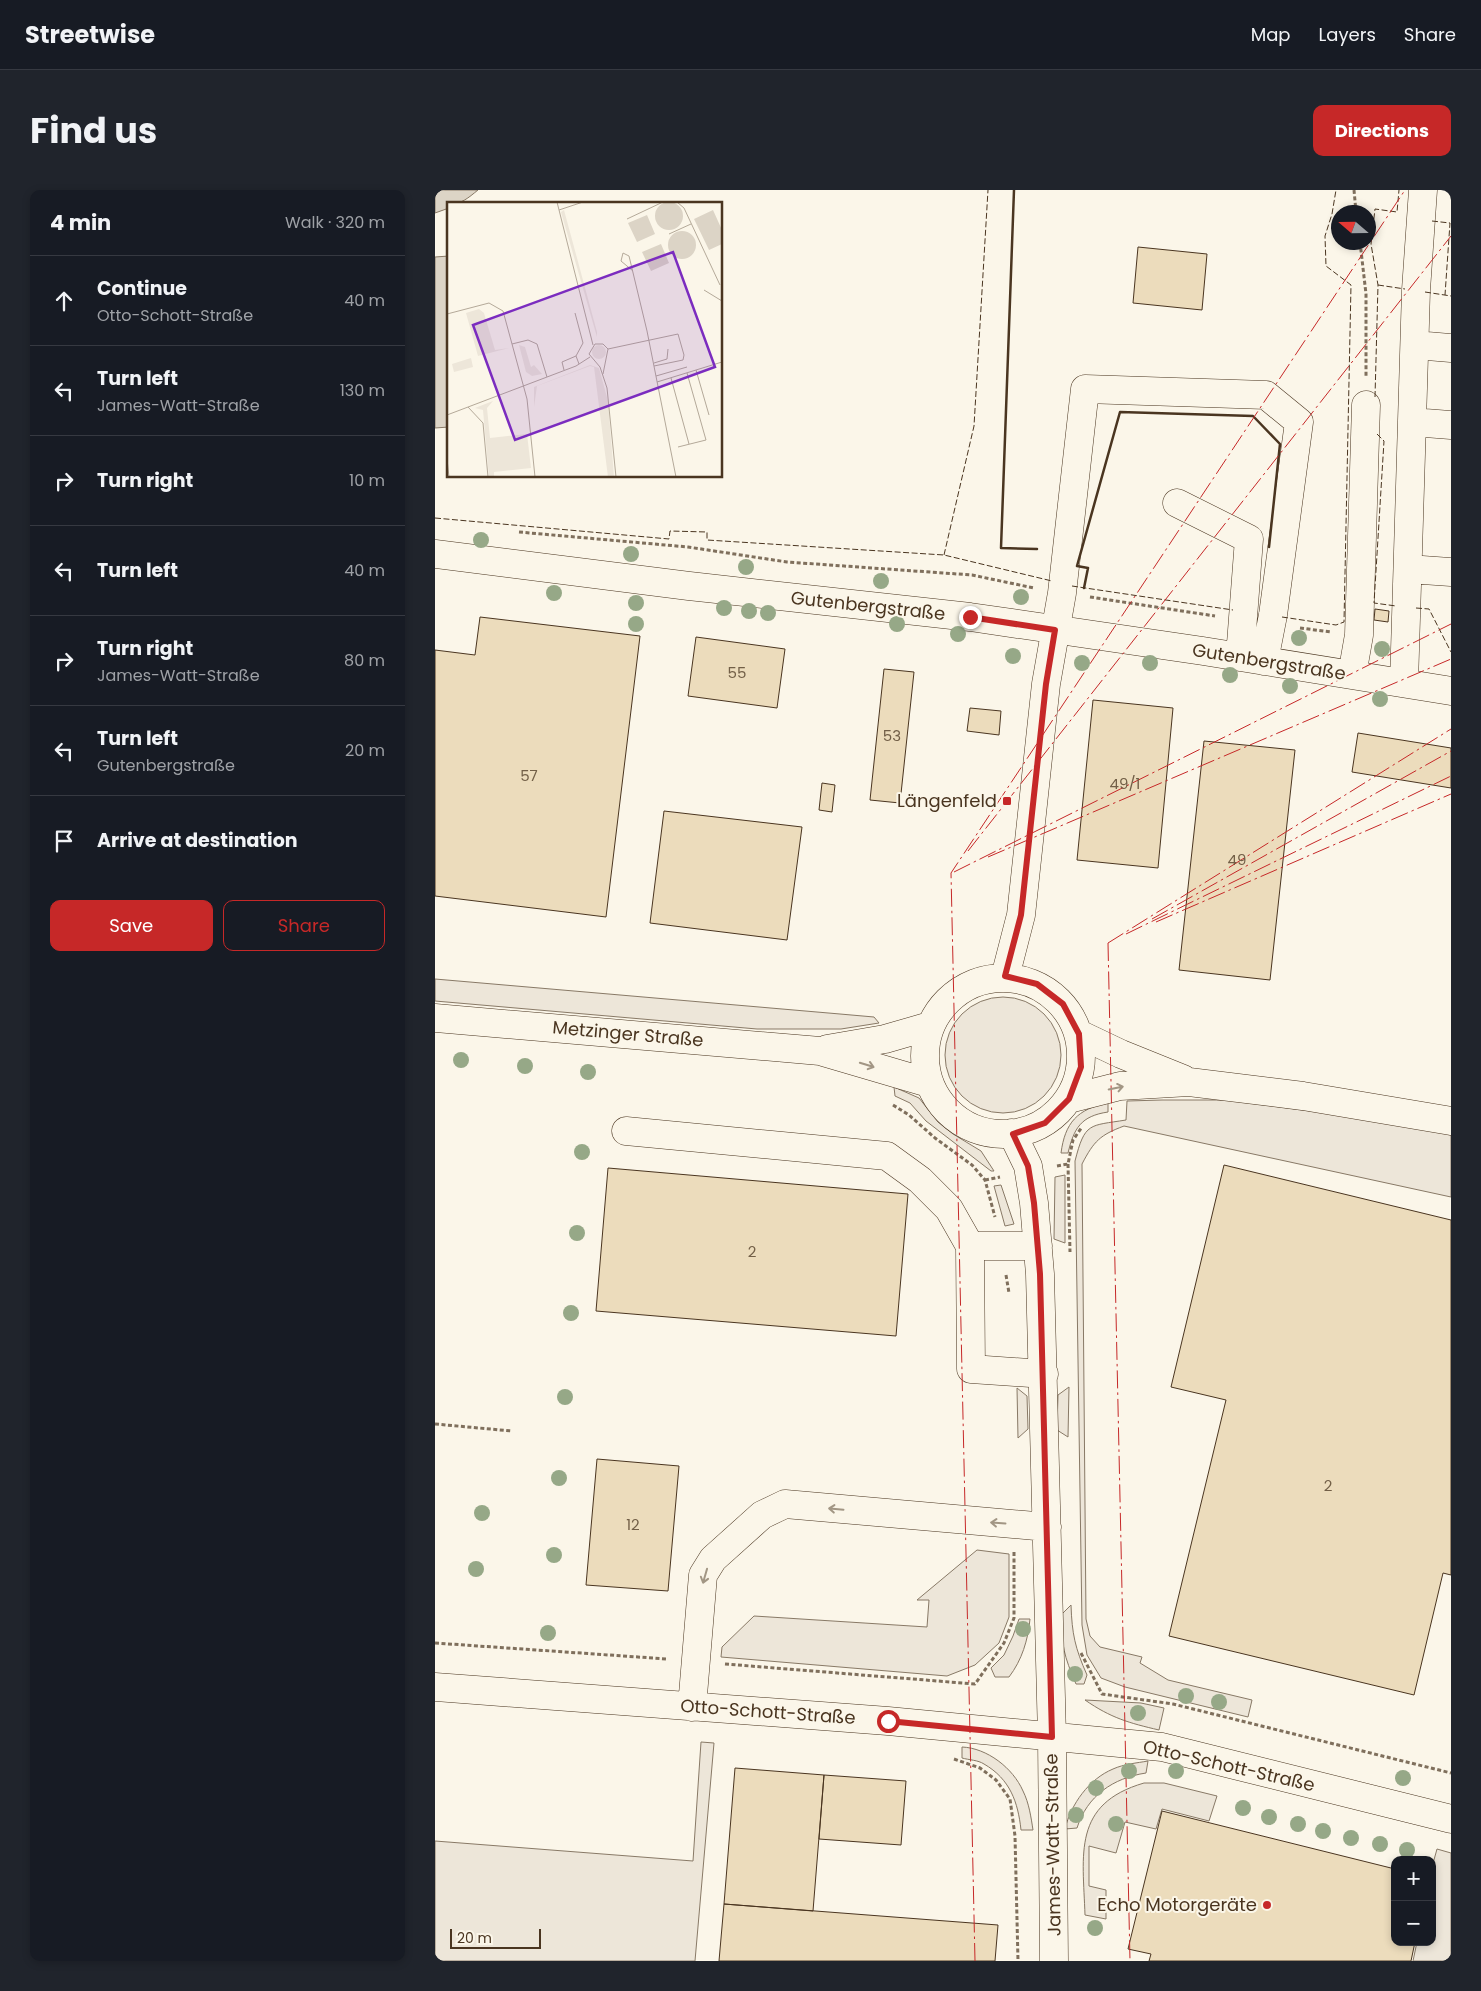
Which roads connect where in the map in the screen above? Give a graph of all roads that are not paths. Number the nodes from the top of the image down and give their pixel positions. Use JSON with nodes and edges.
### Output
{"nodes":[{"id":1,"x":1423,"y":190,"type":"edge"},
{"id":2,"x":1415,"y":345,"type":"junction"},
{"id":3,"x":1451,"y":348,"type":"edge"},
{"id":4,"x":1366,"y":405,"type":"road end"},
{"id":5,"x":1412,"y":422,"type":"junction"},
{"id":6,"x":1451,"y":425,"type":"edge"},
{"id":7,"x":1177,"y":503,"type":"dead end"},
{"id":8,"x":435,"y":554,"type":"edge"},
{"id":9,"x":462,"y":557,"type":"junction"},
{"id":10,"x":1408,"y":569,"type":"junction"},
{"id":11,"x":1451,"y":572,"type":"edge"},
{"id":12,"x":435,"y":573,"type":"edge"},
{"id":13,"x":1055,"y":630,"type":"junction"},
{"id":14,"x":1252,"y":659,"type":"junction"},
{"id":15,"x":1352,"y":675,"type":"junction"},
{"id":16,"x":1404,"y":683,"type":"junction"},
{"id":17,"x":1451,"y":690,"type":"edge"},
{"id":18,"x":1005,"y":976,"type":"junction"},
{"id":19,"x":435,"y":1018,"type":"edge"},
{"id":20,"x":930,"y":1026,"type":"junction"},
{"id":21,"x":1079,"y":1034,"type":"junction"},
{"id":22,"x":820,"y":1051,"type":"junction"},
{"id":23,"x":1189,"y":1082,"type":"junction"},
{"id":24,"x":929,"y":1083,"type":"junction"},
{"id":25,"x":1069,"y":1099,"type":"junction"},
{"id":26,"x":1451,"y":1121,"type":"edge"},
{"id":27,"x":626,"y":1131,"type":"dead end"},
{"id":28,"x":1013,"y":1134,"type":"junction"},
{"id":29,"x":970,"y":1246,"type":"junction"},
{"id":30,"x":1038,"y":1246,"type":"junction"},
{"id":31,"x":1044,"y":1374,"type":"junction"},
{"id":32,"x":1047,"y":1527,"type":"junction"},
{"id":33,"x":435,"y":1687,"type":"edge"},
{"id":34,"x":692,"y":1707,"type":"junction"},
{"id":35,"x":1052,"y":1737,"type":"junction"},
{"id":36,"x":1451,"y":1819,"type":"edge"},
{"id":37,"x":1054,"y":1961,"type":"edge"}],
"edges":[{"from":1,"to":2,"type":"street"},
{"from":2,"to":3,"type":"street"},
{"from":2,"to":5,"type":"street"},
{"from":4,"to":15,"type":"street"},
{"from":5,"to":6,"type":"street"},
{"from":5,"to":10,"type":"street"},
{"from":7,"to":14,"type":"street"},
{"from":8,"to":9,"type":"street","name":"Gutenbergstraße"},
{"from":9,"to":12,"type":"street"},
{"from":9,"to":13,"type":"street","name":"Gutenbergstraße"},
{"from":10,"to":11,"type":"street"},
{"from":10,"to":16,"type":"street"},
{"from":13,"to":14,"type":"street","name":"Gutenbergstraße"},
{"from":13,"to":14,"type":"street"},
{"from":13,"to":18,"type":"street"},
{"from":14,"to":15,"type":"street","name":"Gutenbergstraße"},
{"from":15,"to":16,"type":"street","name":"Gutenbergstraße"},
{"from":16,"to":17,"type":"street","name":"Gutenbergstraße"},
{"from":18,"to":20,"type":"street"},
{"from":18,"to":21,"type":"street"},
{"from":19,"to":22,"type":"street","name":"Metzinger Straße"},
{"from":20,"to":22,"type":"street","name":"Metzinger Straße"},
{"from":20,"to":24,"type":"street"},
{"from":21,"to":23,"type":"street"},
{"from":21,"to":25,"type":"street"},
{"from":22,"to":24,"type":"street","name":"Metzinger Straße","one_way":true},
{"from":25,"to":23,"type":"street","one_way":true},
{"from":23,"to":26,"type":"street"},
{"from":24,"to":28,"type":"street"},
{"from":25,"to":28,"type":"street"},
{"from":27,"to":29,"type":"street"},
{"from":28,"to":30,"type":"street","name":"James-Watt-Straße"},
{"from":29,"to":30,"type":"street"},
{"from":29,"to":31,"type":"street"},
{"from":30,"to":31,"type":"street","name":"James-Watt-Straße"},
{"from":31,"to":32,"type":"street","name":"James-Watt-Straße"},
{"from":32,"to":34,"type":"street","one_way":true},
{"from":32,"to":35,"type":"street","name":"James-Watt-Straße"},
{"from":33,"to":34,"type":"street","name":"Otto-Schott-Straße"},
{"from":34,"to":35,"type":"street","name":"Otto-Schott-Straße"},
{"from":35,"to":36,"type":"street","name":"Otto-Schott-Straße"},
{"from":35,"to":37,"type":"street","name":"James-Watt-Straße"}]}
